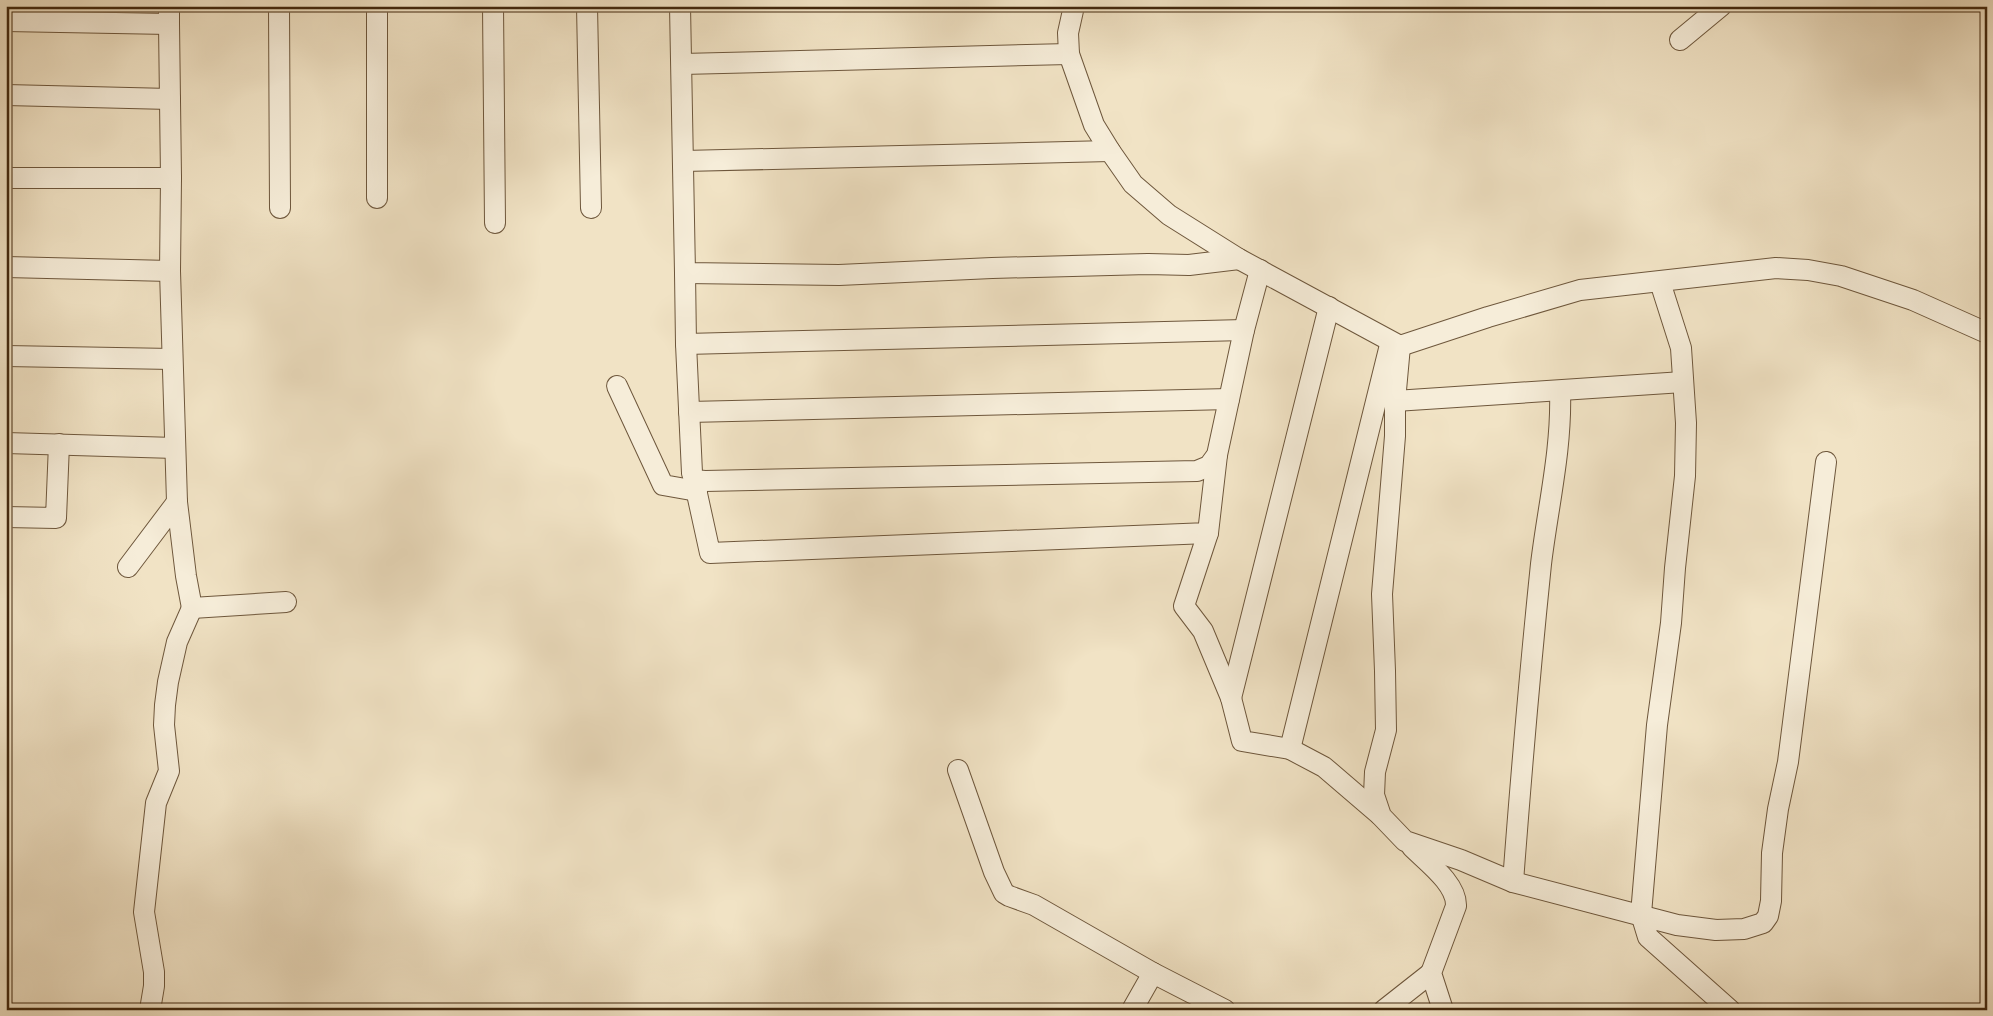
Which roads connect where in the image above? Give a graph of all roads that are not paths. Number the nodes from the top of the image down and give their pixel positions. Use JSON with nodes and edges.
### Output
{"nodes":[{"id":1,"x":280,"y":6,"type":"edge"},
{"id":2,"x":377,"y":6,"type":"edge"},
{"id":3,"x":493,"y":6,"type":"edge"},
{"id":4,"x":587,"y":6,"type":"edge"},
{"id":5,"x":680,"y":6,"type":"edge"},
{"id":6,"x":1074,"y":6,"type":"edge"},
{"id":7,"x":1721,"y":6,"type":"edge"},
{"id":8,"x":169,"y":15,"type":"edge"},
{"id":9,"x":6,"y":21,"type":"edge"},
{"id":10,"x":1680,"y":40,"type":"dead end"},
{"id":11,"x":1069,"y":54,"type":"junction"},
{"id":12,"x":682,"y":64,"type":"junction"},
{"id":13,"x":6,"y":95,"type":"edge"},
{"id":14,"x":170,"y":99,"type":"junction"},
{"id":15,"x":1110,"y":151,"type":"junction"},
{"id":16,"x":684,"y":161,"type":"junction"},
{"id":17,"x":6,"y":178,"type":"edge"},
{"id":18,"x":171,"y":178,"type":"junction"},
{"id":19,"x":377,"y":198,"type":"dead end"},
{"id":20,"x":280,"y":208,"type":"dead end"},
{"id":21,"x":591,"y":208,"type":"dead end"},
{"id":22,"x":495,"y":223,"type":"dead end"},
{"id":23,"x":1240,"y":258,"type":"junction"},
{"id":24,"x":6,"y":267,"type":"edge"},
{"id":25,"x":1260,"y":270,"type":"junction"},
{"id":26,"x":170,"y":271,"type":"junction"},
{"id":27,"x":685,"y":273,"type":"junction"},
{"id":28,"x":1660,"y":282,"type":"junction"},
{"id":29,"x":1329,"y":307,"type":"junction"},
{"id":30,"x":1244,"y":330,"type":"junction"},
{"id":31,"x":1987,"y":334,"type":"edge"},
{"id":32,"x":1396,"y":343,"type":"junction"},
{"id":33,"x":686,"y":344,"type":"junction"},
{"id":34,"x":6,"y":356,"type":"edge"},
{"id":35,"x":172,"y":359,"type":"junction"},
{"id":36,"x":1684,"y":382,"type":"junction"},
{"id":37,"x":617,"y":386,"type":"dead end"},
{"id":38,"x":1560,"y":391,"type":"junction"},
{"id":39,"x":1228,"y":399,"type":"junction"},
{"id":40,"x":1395,"y":401,"type":"junction"},
{"id":41,"x":689,"y":412,"type":"junction"},
{"id":42,"x":6,"y":443,"type":"edge"},
{"id":43,"x":59,"y":444,"type":"junction"},
{"id":44,"x":175,"y":448,"type":"junction"},
{"id":45,"x":1217,"y":455,"type":"junction"},
{"id":46,"x":1826,"y":462,"type":"dead end"},
{"id":47,"x":696,"y":485,"type":"junction"},
{"id":48,"x":177,"y":502,"type":"junction"},
{"id":49,"x":6,"y":517,"type":"edge"},
{"id":50,"x":1208,"y":533,"type":"junction"},
{"id":51,"x":128,"y":567,"type":"dead end"},
{"id":52,"x":286,"y":602,"type":"dead end"},
{"id":53,"x":192,"y":608,"type":"junction"},
{"id":54,"x":1231,"y":698,"type":"junction"},
{"id":55,"x":1290,"y":749,"type":"junction"},
{"id":56,"x":958,"y":770,"type":"dead end"},
{"id":57,"x":1381,"y":816,"type":"junction"},
{"id":58,"x":1405,"y":841,"type":"junction"},
{"id":59,"x":1513,"y":882,"type":"junction"},
{"id":60,"x":1641,"y":914,"type":"junction"},
{"id":61,"x":1153,"y":973,"type":"junction"},
{"id":62,"x":1432,"y":973,"type":"junction"},
{"id":63,"x":150,"y":1010,"type":"edge"},
{"id":64,"x":1132,"y":1010,"type":"edge"},
{"id":65,"x":1226,"y":1010,"type":"edge"},
{"id":66,"x":1384,"y":1010,"type":"edge"},
{"id":67,"x":1443,"y":1010,"type":"edge"},
{"id":68,"x":1730,"y":1010,"type":"edge"}],
"edges":[{"from":1,"to":20,"type":"street"},
{"from":2,"to":19,"type":"street"},
{"from":3,"to":22,"type":"street"},
{"from":4,"to":21,"type":"street"},
{"from":5,"to":12,"type":"street"},
{"from":6,"to":11,"type":"street"},
{"from":7,"to":10,"type":"street"},
{"from":8,"to":9,"type":"street"},
{"from":8,"to":14,"type":"street"},
{"from":11,"to":12,"type":"street"},
{"from":11,"to":15,"type":"street"},
{"from":12,"to":16,"type":"street"},
{"from":13,"to":14,"type":"street"},
{"from":14,"to":18,"type":"street"},
{"from":15,"to":16,"type":"street"},
{"from":15,"to":23,"type":"street"},
{"from":16,"to":27,"type":"street"},
{"from":17,"to":18,"type":"street"},
{"from":18,"to":26,"type":"street"},
{"from":23,"to":25,"type":"street"},
{"from":23,"to":27,"type":"street"},
{"from":24,"to":26,"type":"street"},
{"from":25,"to":29,"type":"street"},
{"from":25,"to":30,"type":"street"},
{"from":26,"to":35,"type":"street"},
{"from":27,"to":33,"type":"street"},
{"from":28,"to":31,"type":"street"},
{"from":28,"to":32,"type":"street"},
{"from":28,"to":36,"type":"street"},
{"from":29,"to":32,"type":"street"},
{"from":29,"to":54,"type":"street"},
{"from":30,"to":33,"type":"street"},
{"from":30,"to":39,"type":"street"},
{"from":32,"to":40,"type":"street"},
{"from":32,"to":55,"type":"street"},
{"from":33,"to":41,"type":"street"},
{"from":34,"to":35,"type":"street"},
{"from":35,"to":44,"type":"street"},
{"from":36,"to":38,"type":"street"},
{"from":36,"to":60,"type":"street"},
{"from":37,"to":47,"type":"street"},
{"from":38,"to":40,"type":"street"},
{"from":38,"to":59,"type":"street"},
{"from":39,"to":41,"type":"street"},
{"from":39,"to":45,"type":"street"},
{"from":40,"to":57,"type":"street"},
{"from":41,"to":47,"type":"street"},
{"from":42,"to":43,"type":"street"},
{"from":43,"to":44,"type":"street"},
{"from":43,"to":49,"type":"street"},
{"from":44,"to":48,"type":"street"},
{"from":45,"to":47,"type":"street"},
{"from":45,"to":50,"type":"street"},
{"from":46,"to":60,"type":"street"},
{"from":47,"to":50,"type":"street"},
{"from":48,"to":51,"type":"street"},
{"from":48,"to":53,"type":"street"},
{"from":50,"to":54,"type":"street"},
{"from":52,"to":53,"type":"street"},
{"from":53,"to":63,"type":"street"},
{"from":54,"to":55,"type":"street"},
{"from":55,"to":57,"type":"street"},
{"from":56,"to":61,"type":"street"},
{"from":57,"to":58,"type":"street"},
{"from":58,"to":59,"type":"street"},
{"from":58,"to":62,"type":"street"},
{"from":59,"to":60,"type":"street"},
{"from":60,"to":68,"type":"street"},
{"from":61,"to":64,"type":"street"},
{"from":61,"to":65,"type":"street"},
{"from":62,"to":66,"type":"street"},
{"from":62,"to":67,"type":"street"}]}
